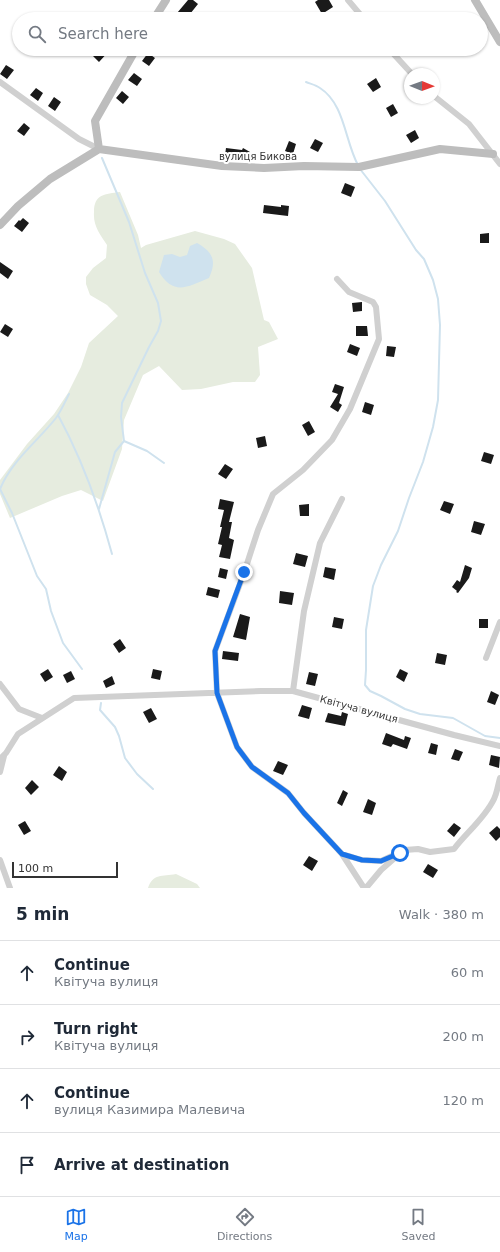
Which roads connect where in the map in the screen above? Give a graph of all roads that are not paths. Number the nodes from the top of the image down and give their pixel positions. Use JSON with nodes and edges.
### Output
{"nodes":[{"id":1,"x":166,"y":0,"type":"edge"},
{"id":2,"x":348,"y":0,"type":"edge"},
{"id":3,"x":475,"y":0,"type":"edge"},
{"id":4,"x":158,"y":12,"type":"edge"},
{"id":5,"x":358,"y":12,"type":"edge"},
{"id":6,"x":482,"y":12,"type":"edge"},
{"id":7,"x":488,"y":22,"type":"edge"},
{"id":8,"x":500,"y":42,"type":"edge"},
{"id":9,"x":132,"y":56,"type":"edge"},
{"id":10,"x":395,"y":56,"type":"edge"},
{"id":11,"x":406,"y":68,"type":"edge"},
{"id":12,"x":0,"y":82,"type":"edge"},
{"id":13,"x":440,"y":101,"type":"edge"},
{"id":14,"x":99,"y":148,"type":"junction"},
{"id":15,"x":497,"y":155,"type":"edge"},
{"id":16,"x":500,"y":164,"type":"edge"},
{"id":17,"x":0,"y":225,"type":"edge"},
{"id":18,"x":337,"y":279,"type":"dead end"},
{"id":19,"x":342,"y":499,"type":"dead end"},
{"id":20,"x":500,"y":622,"type":"edge"},
{"id":21,"x":486,"y":658,"type":"dead end"},
{"id":22,"x":0,"y":684,"type":"edge"},
{"id":23,"x":293,"y":691,"type":"junction"},
{"id":24,"x":217,"y":693,"type":"junction"},
{"id":25,"x":42,"y":718,"type":"junction"},
{"id":26,"x":500,"y":746,"type":"edge"},
{"id":27,"x":2,"y":757,"type":"edge"},
{"id":28,"x":0,"y":772,"type":"edge"},
{"id":29,"x":500,"y":778,"type":"edge"},
{"id":30,"x":400,"y":853,"type":"junction"},
{"id":31,"x":342,"y":854,"type":"junction"},
{"id":32,"x":0,"y":860,"type":"edge"},
{"id":33,"x":10,"y":888,"type":"edge"},
{"id":34,"x":365,"y":888,"type":"edge"}],
"edges":[{"from":1,"to":4,"type":"street"},
{"from":2,"to":5,"type":"street"},
{"from":3,"to":6,"type":"street"},
{"from":7,"to":8,"type":"street"},
{"from":9,"to":14,"type":"street"},
{"from":10,"to":11,"type":"street"},
{"from":12,"to":14,"type":"street"},
{"from":13,"to":15,"type":"street"},
{"from":14,"to":15,"type":"street","name":"вулиця Бикова"},
{"from":14,"to":17,"type":"street"},
{"from":15,"to":16,"type":"street"},
{"from":18,"to":24,"type":"street"},
{"from":19,"to":23,"type":"street"},
{"from":20,"to":21,"type":"street"},
{"from":22,"to":25,"type":"street"},
{"from":23,"to":24,"type":"street","name":"Квітуча вулиця"},
{"from":23,"to":26,"type":"street","name":"Квітуча вулиця"},
{"from":24,"to":25,"type":"street","name":"Квітуча вулиця"},
{"from":24,"to":31,"type":"street"},
{"from":25,"to":27,"type":"street","name":"Квітуча вулиця"},
{"from":27,"to":28,"type":"street","name":"Квітуча вулиця"},
{"from":29,"to":30,"type":"street"},
{"from":30,"to":31,"type":"street"},
{"from":30,"to":34,"type":"street"},
{"from":31,"to":34,"type":"street"},
{"from":32,"to":33,"type":"street"}]}
